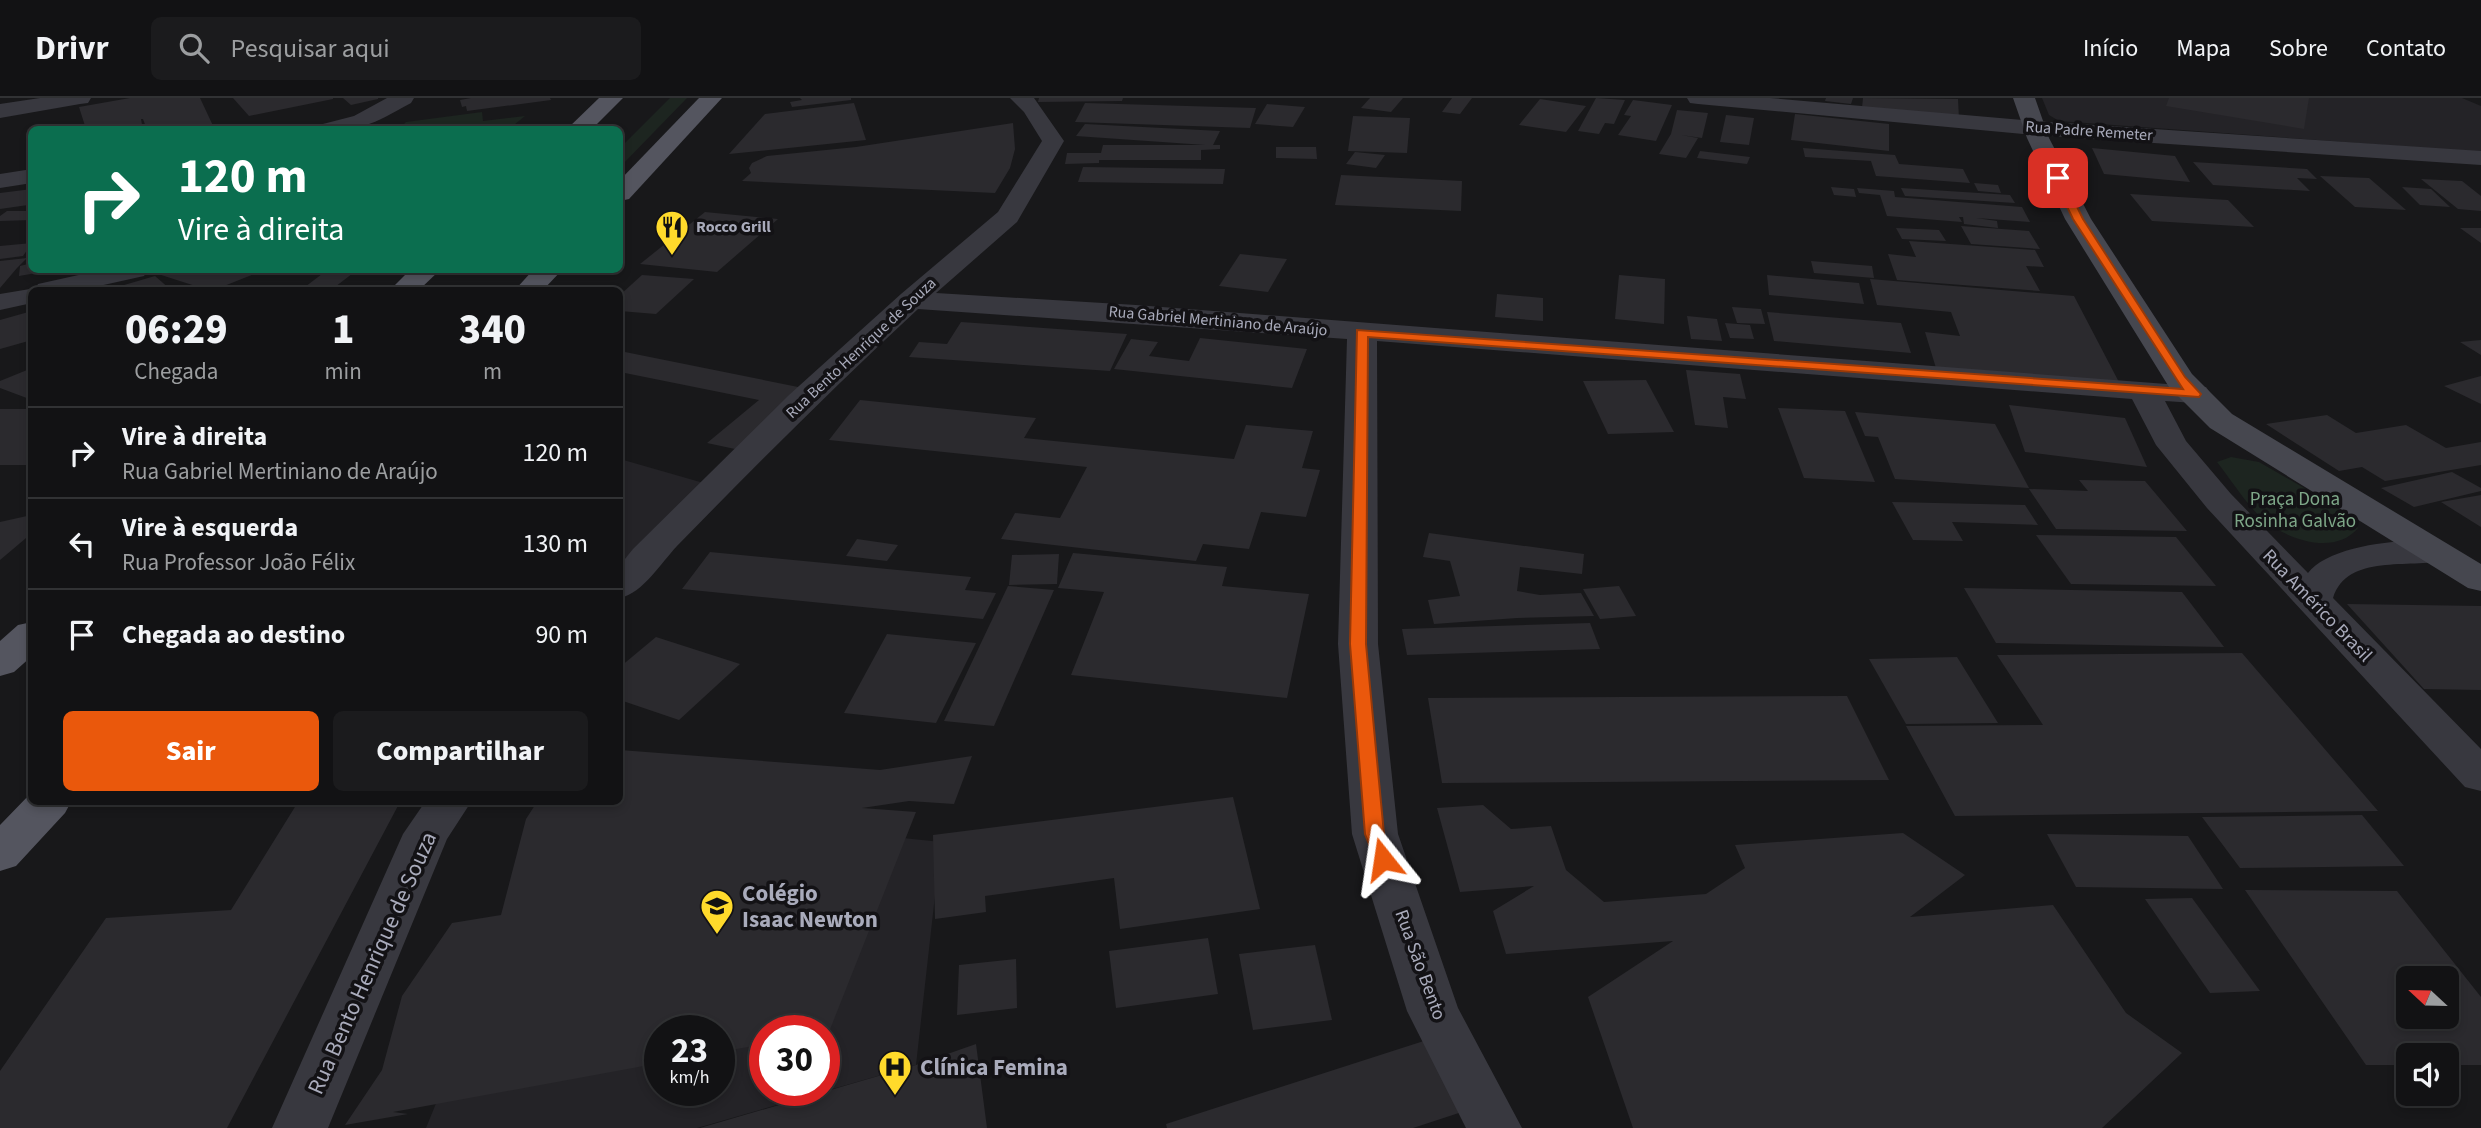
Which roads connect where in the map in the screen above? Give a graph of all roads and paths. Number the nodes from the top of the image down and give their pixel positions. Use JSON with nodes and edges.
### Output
{"nodes":[{"id":1,"x":80,"y":98,"type":"edge"},
{"id":2,"x":403,"y":98,"type":"edge"},
{"id":3,"x":611,"y":98,"type":"edge"},
{"id":4,"x":711,"y":98,"type":"edge"},
{"id":5,"x":1021,"y":98,"type":"edge"},
{"id":6,"x":1698,"y":98,"type":"edge"},
{"id":7,"x":2024,"y":98,"type":"edge"},
{"id":8,"x":0,"y":111,"type":"edge"},
{"id":9,"x":343,"y":126,"type":"edge"},
{"id":10,"x":581,"y":126,"type":"edge"},
{"id":11,"x":2035,"y":128,"type":"junction"},
{"id":12,"x":2481,"y":158,"type":"edge"},
{"id":13,"x":28,"y":177,"type":"edge"},
{"id":14,"x":0,"y":181,"type":"edge"},
{"id":15,"x":623,"y":191,"type":"edge"},
{"id":16,"x":121,"y":273,"type":"edge"},
{"id":17,"x":423,"y":273,"type":"edge"},
{"id":18,"x":545,"y":273,"type":"edge"},
{"id":19,"x":61,"y":287,"type":"edge"},
{"id":20,"x":406,"y":287,"type":"edge"},
{"id":21,"x":531,"y":287,"type":"edge"},
{"id":22,"x":28,"y":296,"type":"edge"},
{"id":23,"x":911,"y":300,"type":"junction"},
{"id":24,"x":0,"y":302,"type":"edge"},
{"id":25,"x":1362,"y":332,"type":"junction"},
{"id":26,"x":2143,"y":390,"type":"junction"},
{"id":27,"x":2195,"y":394,"type":"junction"},
{"id":28,"x":2433,"y":552,"type":"junction"},
{"id":29,"x":2481,"y":580,"type":"edge"},
{"id":30,"x":623,"y":583,"type":"edge"},
{"id":31,"x":2313,"y":603,"type":"junction"},
{"id":32,"x":28,"y":638,"type":"edge"},
{"id":33,"x":0,"y":663,"type":"edge"},
{"id":34,"x":2481,"y":776,"type":"edge"},
{"id":35,"x":46,"y":805,"type":"edge"},
{"id":36,"x":447,"y":805,"type":"edge"},
{"id":37,"x":0,"y":854,"type":"edge"},
{"id":38,"x":300,"y":1128,"type":"edge"},
{"id":39,"x":1494,"y":1128,"type":"edge"}],
"edges":[{"from":1,"to":8,"type":"street"},
{"from":2,"to":9,"type":"street"},
{"from":3,"to":10,"type":"main road"},
{"from":4,"to":15,"type":"main road"},
{"from":5,"to":23,"type":"street","name":"Rua Bento Henrique de Souza"},
{"from":6,"to":11,"type":"street","name":"Rua Padre Remeter"},
{"from":7,"to":11,"type":"street"},
{"from":11,"to":12,"type":"street","name":"Rua Padre Remeter"},
{"from":11,"to":27,"type":"street"},
{"from":13,"to":14,"type":"street"},
{"from":16,"to":19,"type":"street"},
{"from":17,"to":20,"type":"main road"},
{"from":18,"to":21,"type":"main road"},
{"from":22,"to":24,"type":"street"},
{"from":23,"to":25,"type":"street","name":"Rua Gabriel Mertiniano de Araújo"},
{"from":23,"to":30,"type":"street","name":"Rua Bento Henrique de Souza"},
{"from":25,"to":26,"type":"street","name":"Rua Gabriel Mertiniano de Araújo"},
{"from":25,"to":39,"type":"street","name":"Rua São Bento"},
{"from":26,"to":27,"type":"street","name":"Rua Gabriel Mertiniano de Araújo"},
{"from":26,"to":31,"type":"street","name":"Rua Américo Brasil"},
{"from":27,"to":28,"type":"street"},
{"from":28,"to":29,"type":"street"},
{"from":28,"to":31,"type":"street"},
{"from":31,"to":34,"type":"street","name":"Rua Américo Brasil"},
{"from":32,"to":33,"type":"main road"},
{"from":35,"to":37,"type":"main road"},
{"from":36,"to":38,"type":"street","name":"Rua Bento Henrique de Souza"}]}
